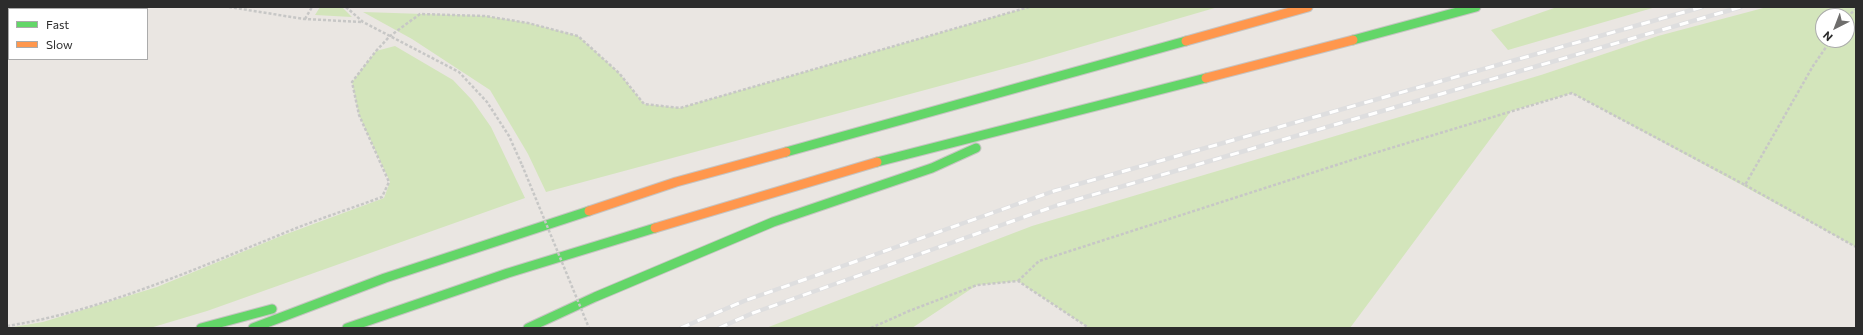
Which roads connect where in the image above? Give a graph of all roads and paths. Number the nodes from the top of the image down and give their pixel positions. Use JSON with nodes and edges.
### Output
{"nodes":[{"id":1,"x":229,"y":7,"type":"edge"},
{"id":2,"x":312,"y":7,"type":"edge"},
{"id":3,"x":346,"y":7,"type":"edge"},
{"id":4,"x":1029,"y":7,"type":"edge"},
{"id":5,"x":1308,"y":7,"type":"edge"},
{"id":6,"x":1476,"y":7,"type":"edge"},
{"id":7,"x":304,"y":19,"type":"junction"},
{"id":8,"x":363,"y":22,"type":"junction"},
{"id":9,"x":390,"y":36,"type":"junction"},
{"id":10,"x":1825,"y":48,"type":"edge"},
{"id":11,"x":1033,"y":122,"type":"junction"},
{"id":12,"x":1745,"y":185,"type":"junction"},
{"id":13,"x":1856,"y":246,"type":"edge"},
{"id":14,"x":385,"y":278,"type":"junction"},
{"id":15,"x":1018,"y":281,"type":"junction"},
{"id":16,"x":293,"y":303,"type":"dead end"},
{"id":17,"x":278,"y":307,"type":"dead end"},
{"id":18,"x":7,"y":326,"type":"edge"},
{"id":19,"x":201,"y":328,"type":"edge"},
{"id":20,"x":253,"y":328,"type":"edge"},
{"id":21,"x":347,"y":328,"type":"edge"},
{"id":22,"x":528,"y":328,"type":"edge"},
{"id":23,"x":589,"y":328,"type":"edge"},
{"id":24,"x":871,"y":328,"type":"edge"},
{"id":25,"x":1089,"y":328,"type":"edge"}],
"edges":[{"from":1,"to":7,"type":"path"},
{"from":2,"to":7,"type":"path"},
{"from":3,"to":8,"type":"path"},
{"from":4,"to":9,"type":"path"},
{"from":5,"to":14,"type":"highway"},
{"from":6,"to":11,"type":"highway"},
{"from":7,"to":8,"type":"path"},
{"from":8,"to":9,"type":"path"},
{"from":9,"to":18,"type":"path"},
{"from":9,"to":23,"type":"path","bridge":true},
{"from":10,"to":12,"type":"path"},
{"from":11,"to":21,"type":"highway"},
{"from":11,"to":22,"type":"highway"},
{"from":12,"to":13,"type":"path"},
{"from":12,"to":15,"type":"path"},
{"from":14,"to":16,"type":"highway"},
{"from":14,"to":20,"type":"highway"},
{"from":15,"to":24,"type":"path"},
{"from":15,"to":25,"type":"path"},
{"from":17,"to":19,"type":"highway"}]}
